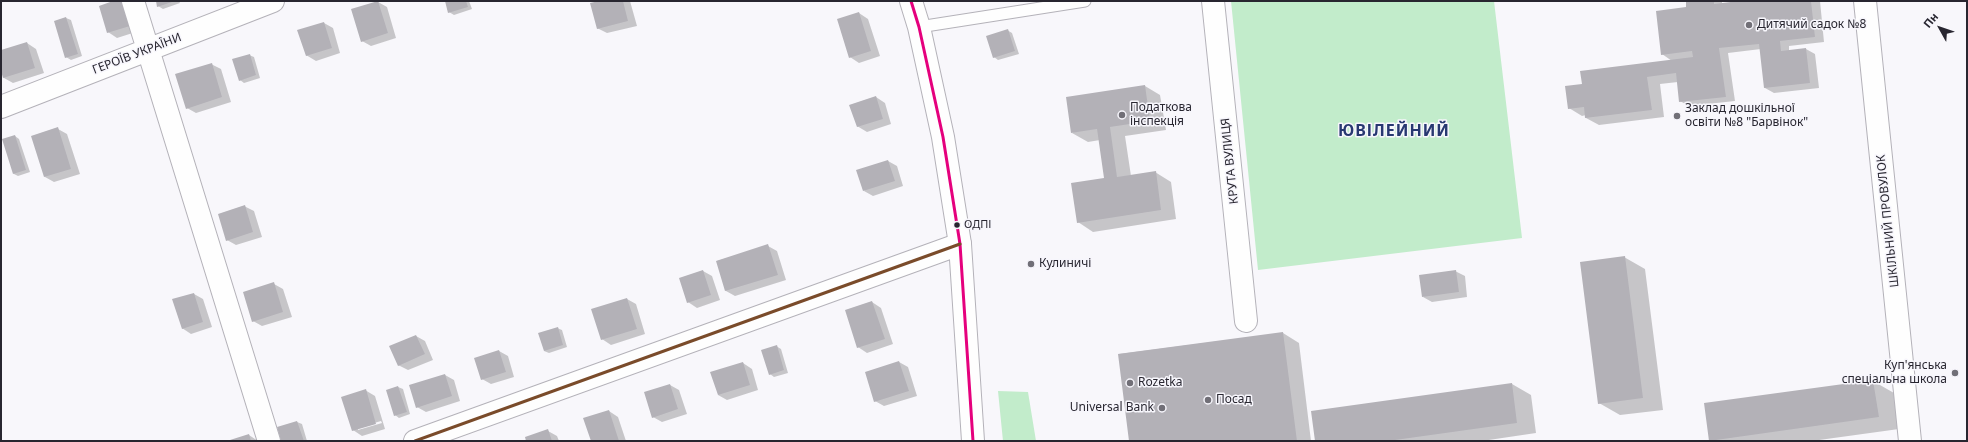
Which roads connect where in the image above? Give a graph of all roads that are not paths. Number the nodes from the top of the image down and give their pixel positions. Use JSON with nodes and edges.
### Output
{"nodes":[{"id":1,"x":133,"y":1,"type":"edge"},
{"id":2,"x":273,"y":1,"type":"edge"},
{"id":3,"x":911,"y":1,"type":"edge"},
{"id":4,"x":1085,"y":1,"type":"edge"},
{"id":5,"x":1213,"y":1,"type":"edge"},
{"id":6,"x":1866,"y":1,"type":"edge"},
{"id":7,"x":920,"y":27,"type":"junction"},
{"id":8,"x":149,"y":49,"type":"junction"},
{"id":9,"x":1,"y":107,"type":"edge"},
{"id":10,"x":960,"y":244,"type":"junction"},
{"id":11,"x":1246,"y":321,"type":"dead end"},
{"id":12,"x":269,"y":441,"type":"edge"},
{"id":13,"x":415,"y":441,"type":"edge"},
{"id":14,"x":973,"y":441,"type":"edge"},
{"id":15,"x":1910,"y":441,"type":"edge"}],
"edges":[{"from":1,"to":8,"type":"street"},
{"from":2,"to":8,"type":"street","name":"ГЕРОЇВ УКРАЇНИ"},
{"from":3,"to":7,"type":"street"},
{"from":4,"to":7,"type":"lane"},
{"from":5,"to":11,"type":"street","name":"КРУТА ВУЛИЦЯ"},
{"from":6,"to":15,"type":"street","name":"ШКІЛЬНИЙ ПРОВУЛОК"},
{"from":7,"to":10,"type":"street"},
{"from":8,"to":9,"type":"street","name":"ГЕРОЇВ УКРАЇНИ"},
{"from":8,"to":12,"type":"street"},
{"from":10,"to":13,"type":"street"},
{"from":10,"to":14,"type":"street"}]}
